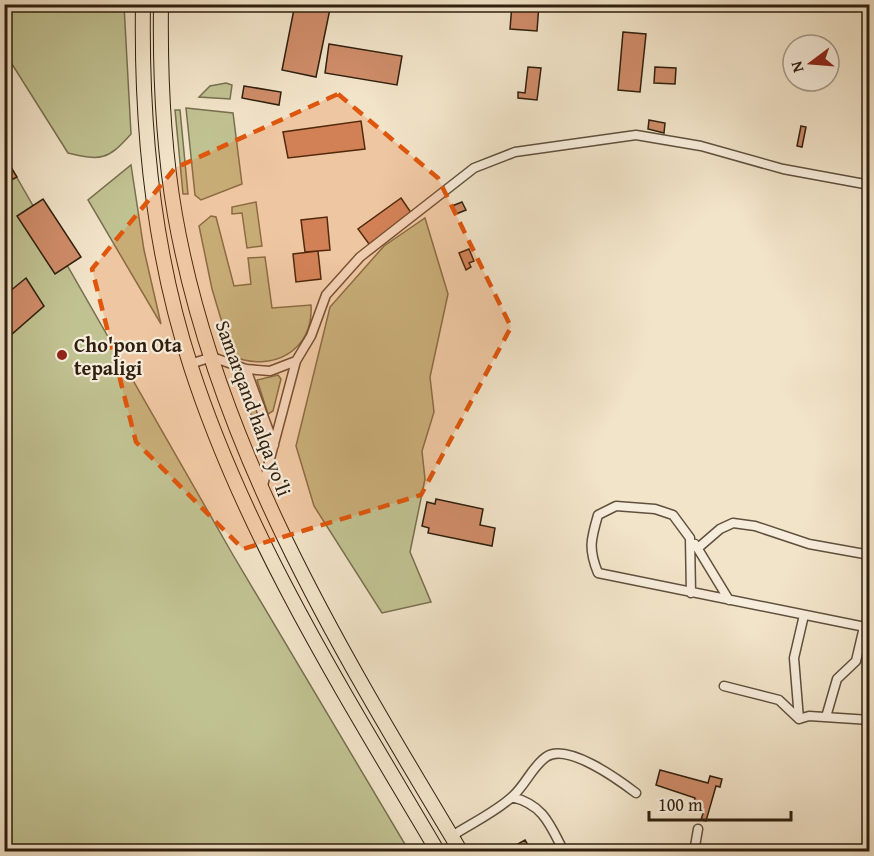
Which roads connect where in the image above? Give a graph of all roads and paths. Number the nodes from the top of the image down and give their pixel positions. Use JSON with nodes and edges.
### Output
{"nodes":[{"id":1,"x":141,"y":4,"type":"edge"},
{"id":2,"x":161,"y":4,"type":"edge"},
{"id":3,"x":168,"y":4,"type":"edge"},
{"id":4,"x":162,"y":84,"type":"junction"},
{"id":5,"x":870,"y":185,"type":"edge"},
{"id":6,"x":212,"y":357,"type":"junction"},
{"id":7,"x":296,"y":361,"type":"junction"},
{"id":8,"x":190,"y":364,"type":"junction"},
{"id":9,"x":246,"y":369,"type":"junction"},
{"id":10,"x":274,"y":445,"type":"junction"},
{"id":11,"x":262,"y":492,"type":"junction"},
{"id":12,"x":690,"y":538,"type":"junction"},
{"id":13,"x":698,"y":548,"type":"junction"},
{"id":14,"x":870,"y":555,"type":"edge"},
{"id":15,"x":691,"y":593,"type":"junction"},
{"id":16,"x":729,"y":600,"type":"junction"},
{"id":17,"x":804,"y":615,"type":"junction"},
{"id":18,"x":867,"y":627,"type":"edge"},
{"id":19,"x":724,"y":686,"type":"dead end"},
{"id":20,"x":826,"y":717,"type":"junction"},
{"id":21,"x":799,"y":718,"type":"junction"},
{"id":22,"x":870,"y":720,"type":"edge"},
{"id":23,"x":636,"y":793,"type":"dead end"},
{"id":24,"x":512,"y":797,"type":"junction"},
{"id":25,"x":698,"y":829,"type":"dead end"},
{"id":26,"x":452,"y":836,"type":"junction"},
{"id":27,"x":438,"y":852,"type":"edge"},
{"id":28,"x":461,"y":852,"type":"edge"},
{"id":29,"x":564,"y":852,"type":"edge"},
{"id":30,"x":694,"y":852,"type":"edge"}],
"edges":[{"from":1,"to":8,"type":"highway","name":"Samarqand halqa yoʻli"},
{"from":2,"to":4,"type":"highway","name":"Samarqand halqa yoʻli"},
{"from":3,"to":4,"type":"highway"},
{"from":4,"to":6,"type":"highway","name":"Samarqand halqa yoʻli"},
{"from":5,"to":7,"type":"street"},
{"from":6,"to":8,"type":"street"},
{"from":6,"to":9,"type":"street"},
{"from":6,"to":11,"type":"highway","name":"Samarqand halqa yoʻli"},
{"from":7,"to":9,"type":"street"},
{"from":7,"to":10,"type":"street"},
{"from":8,"to":27,"type":"highway","name":"Samarqand halqa yoʻli"},
{"from":9,"to":10,"type":"street"},
{"from":10,"to":11,"type":"street"},
{"from":11,"to":26,"type":"highway","name":"Samarqand halqa yoʻli"},
{"from":12,"to":13,"type":"street"},
{"from":12,"to":15,"type":"street"},
{"from":12,"to":15,"type":"street"},
{"from":13,"to":14,"type":"street"},
{"from":13,"to":16,"type":"street"},
{"from":15,"to":16,"type":"street"},
{"from":16,"to":17,"type":"street"},
{"from":17,"to":18,"type":"street"},
{"from":17,"to":21,"type":"street"},
{"from":18,"to":20,"type":"street"},
{"from":19,"to":21,"type":"street"},
{"from":20,"to":21,"type":"street"},
{"from":20,"to":22,"type":"street"},
{"from":23,"to":24,"type":"street"},
{"from":24,"to":26,"type":"street"},
{"from":24,"to":29,"type":"street"},
{"from":25,"to":30,"type":"street"},
{"from":26,"to":28,"type":"highway","name":"Samarqand halqa yoʻli"}]}
